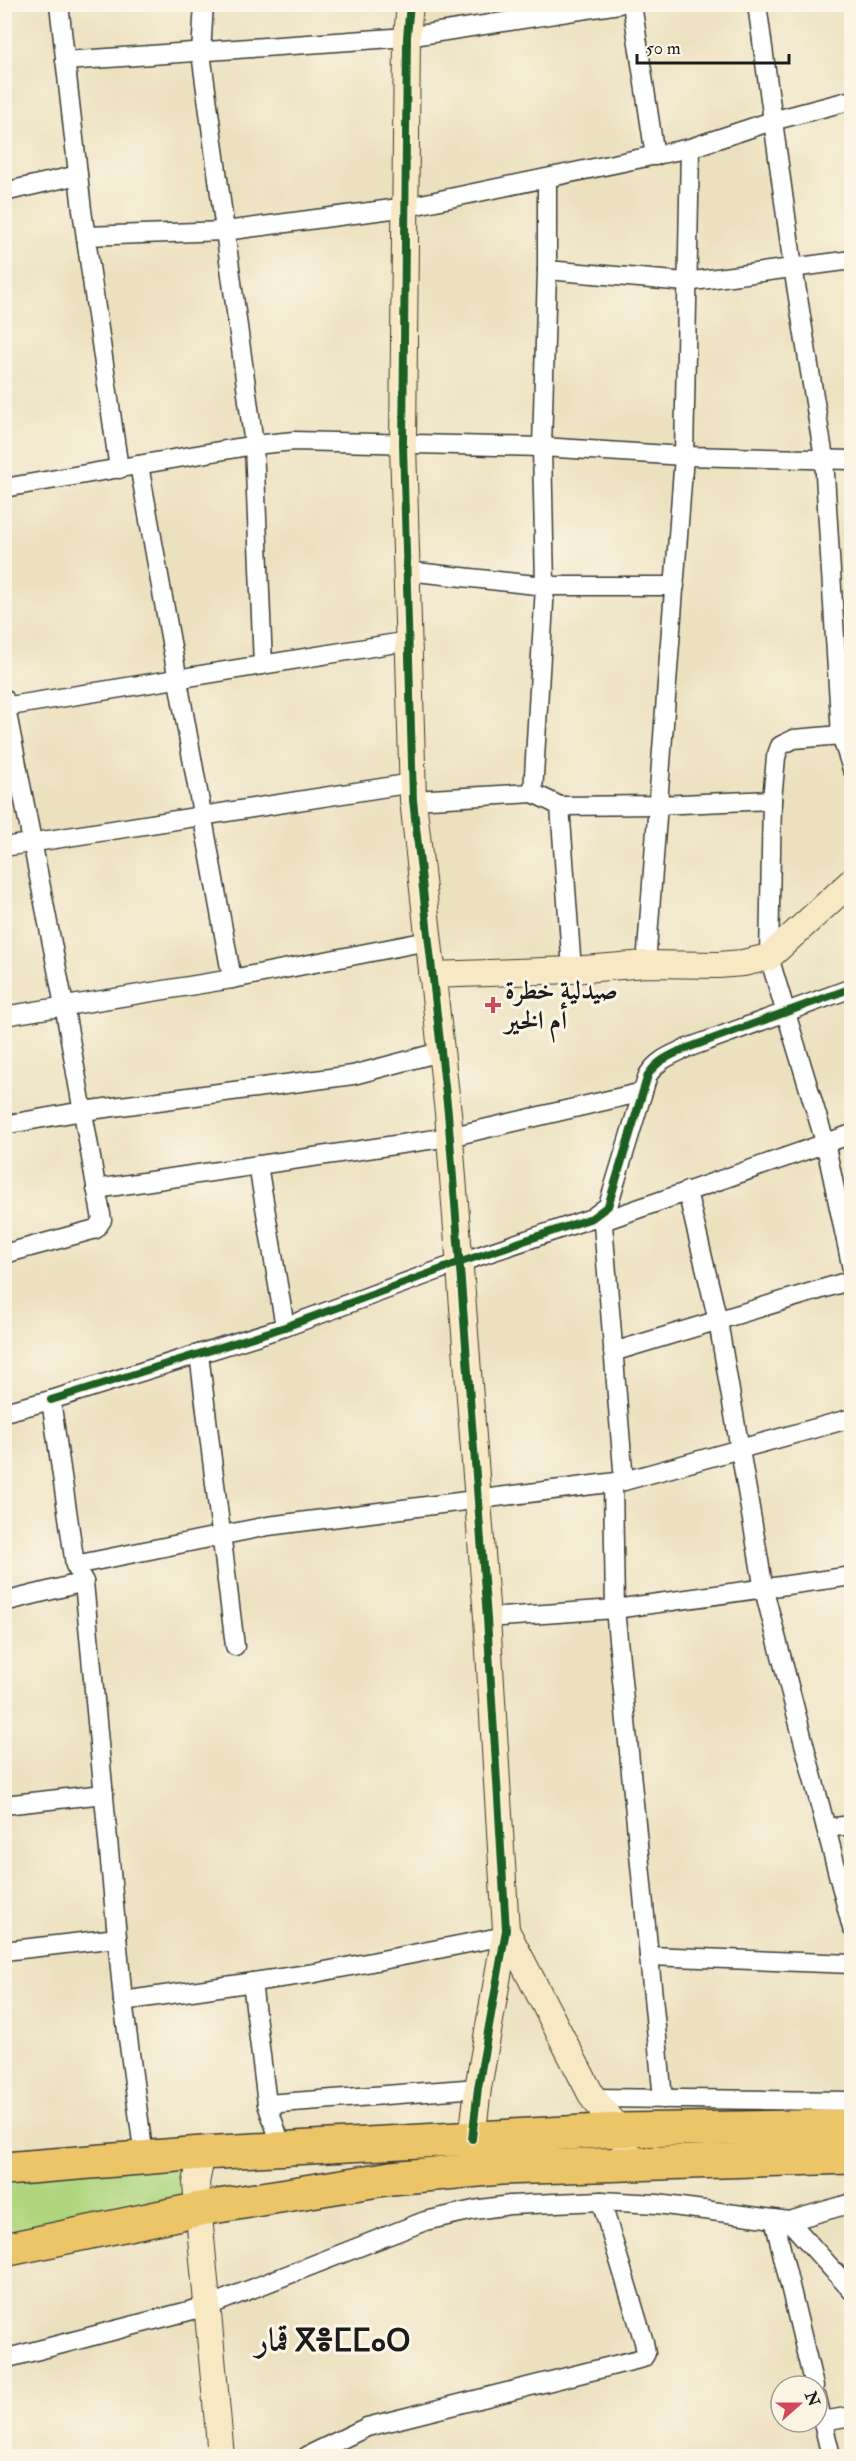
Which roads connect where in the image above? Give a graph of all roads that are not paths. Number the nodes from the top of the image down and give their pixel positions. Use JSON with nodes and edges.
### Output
{"nodes":[{"id":1,"x":59,"y":4,"type":"edge"},
{"id":2,"x":204,"y":4,"type":"edge"},
{"id":3,"x":410,"y":4,"type":"edge"},
{"id":4,"x":619,"y":4,"type":"edge"},
{"id":5,"x":632,"y":4,"type":"edge"},
{"id":6,"x":757,"y":4,"type":"edge"},
{"id":7,"x":407,"y":37,"type":"junction"},
{"id":8,"x":201,"y":53,"type":"junction"},
{"id":9,"x":65,"y":61,"type":"junction"},
{"id":10,"x":852,"y":100,"type":"edge"},
{"id":11,"x":772,"y":121,"type":"junction"},
{"id":12,"x":690,"y":148,"type":"junction"},
{"id":13,"x":655,"y":156,"type":"junction"},
{"id":14,"x":78,"y":175,"type":"junction"},
{"id":15,"x":547,"y":179,"type":"junction"},
{"id":16,"x":4,"y":192,"type":"edge"},
{"id":17,"x":407,"y":207,"type":"junction"},
{"id":18,"x":225,"y":231,"type":"junction"},
{"id":19,"x":86,"y":236,"type":"junction"},
{"id":20,"x":852,"y":260,"type":"edge"},
{"id":21,"x":793,"y":267,"type":"junction"},
{"id":22,"x":547,"y":270,"type":"junction"},
{"id":23,"x":686,"y":282,"type":"junction"},
{"id":24,"x":404,"y":444,"type":"junction"},
{"id":25,"x":254,"y":445,"type":"junction"},
{"id":26,"x":542,"y":447,"type":"junction"},
{"id":27,"x":684,"y":456,"type":"junction"},
{"id":28,"x":824,"y":458,"type":"junction"},
{"id":29,"x":852,"y":460,"type":"edge"},
{"id":30,"x":139,"y":465,"type":"junction"},
{"id":31,"x":119,"y":469,"type":"junction"},
{"id":32,"x":4,"y":488,"type":"edge"},
{"id":33,"x":407,"y":571,"type":"junction"},
{"id":34,"x":544,"y":586,"type":"junction"},
{"id":35,"x":675,"y":586,"type":"junction"},
{"id":36,"x":844,"y":632,"type":"edge"},
{"id":37,"x":409,"y":641,"type":"junction"},
{"id":38,"x":263,"y":665,"type":"junction"},
{"id":39,"x":176,"y":679,"type":"junction"},
{"id":40,"x":5,"y":704,"type":"edge"},
{"id":41,"x":846,"y":732,"type":"edge"},
{"id":42,"x":852,"y":769,"type":"edge"},
{"id":43,"x":413,"y":791,"type":"junction"},
{"id":44,"x":533,"y":793,"type":"junction"},
{"id":45,"x":772,"y":800,"type":"junction"},
{"id":46,"x":658,"y":805,"type":"junction"},
{"id":47,"x":560,"y":806,"type":"junction"},
{"id":48,"x":202,"y":817,"type":"junction"},
{"id":49,"x":33,"y":842,"type":"junction"},
{"id":50,"x":4,"y":847,"type":"edge"},
{"id":51,"x":852,"y":881,"type":"edge"},
{"id":52,"x":428,"y":941,"type":"junction"},
{"id":53,"x":769,"y":957,"type":"junction"},
{"id":54,"x":646,"y":964,"type":"junction"},
{"id":55,"x":572,"y":970,"type":"junction"},
{"id":56,"x":432,"y":975,"type":"junction"},
{"id":57,"x":232,"y":979,"type":"junction"},
{"id":58,"x":852,"y":988,"type":"edge"},
{"id":59,"x":64,"y":1005,"type":"junction"},
{"id":60,"x":787,"y":1013,"type":"junction"},
{"id":61,"x":4,"y":1016,"type":"edge"},
{"id":62,"x":440,"y":1052,"type":"junction"},
{"id":63,"x":643,"y":1092,"type":"junction"},
{"id":64,"x":83,"y":1111,"type":"junction"},
{"id":65,"x":4,"y":1125,"type":"edge"},
{"id":66,"x":852,"y":1134,"type":"edge"},
{"id":67,"x":449,"y":1137,"type":"junction"},
{"id":68,"x":825,"y":1142,"type":"junction"},
{"id":69,"x":258,"y":1165,"type":"junction"},
{"id":70,"x":96,"y":1189,"type":"junction"},
{"id":71,"x":687,"y":1191,"type":"junction"},
{"id":72,"x":602,"y":1216,"type":"junction"},
{"id":73,"x":4,"y":1254,"type":"edge"},
{"id":74,"x":458,"y":1263,"type":"junction"},
{"id":75,"x":852,"y":1269,"type":"edge"},
{"id":76,"x":852,"y":1280,"type":"edge"},
{"id":77,"x":718,"y":1321,"type":"junction"},
{"id":78,"x":285,"y":1328,"type":"junction"},
{"id":79,"x":613,"y":1352,"type":"junction"},
{"id":80,"x":199,"y":1354,"type":"junction"},
{"id":81,"x":51,"y":1400,"type":"junction"},
{"id":82,"x":4,"y":1412,"type":"edge"},
{"id":83,"x":852,"y":1418,"type":"edge"},
{"id":84,"x":740,"y":1450,"type":"junction"},
{"id":85,"x":619,"y":1482,"type":"junction"},
{"id":86,"x":477,"y":1500,"type":"junction"},
{"id":87,"x":222,"y":1535,"type":"junction"},
{"id":88,"x":75,"y":1564,"type":"junction"},
{"id":89,"x":852,"y":1576,"type":"edge"},
{"id":90,"x":84,"y":1582,"type":"junction"},
{"id":91,"x":764,"y":1590,"type":"junction"},
{"id":92,"x":4,"y":1602,"type":"edge"},
{"id":93,"x":615,"y":1609,"type":"junction"},
{"id":94,"x":487,"y":1618,"type":"junction"},
{"id":95,"x":235,"y":1646,"type":"dead end"},
{"id":96,"x":104,"y":1794,"type":"junction"},
{"id":97,"x":4,"y":1805,"type":"edge"},
{"id":98,"x":852,"y":1825,"type":"edge"},
{"id":99,"x":826,"y":1828,"type":"junction"},
{"id":100,"x":852,"y":1928,"type":"edge"},
{"id":101,"x":506,"y":1933,"type":"junction"},
{"id":102,"x":117,"y":1938,"type":"junction"},
{"id":103,"x":4,"y":1951,"type":"edge"},
{"id":104,"x":649,"y":1956,"type":"junction"},
{"id":105,"x":852,"y":1964,"type":"edge"},
{"id":106,"x":252,"y":1982,"type":"junction"},
{"id":107,"x":123,"y":2001,"type":"junction"},
{"id":108,"x":478,"y":2088,"type":"junction"},
{"id":109,"x":593,"y":2098,"type":"junction"},
{"id":110,"x":663,"y":2099,"type":"junction"},
{"id":111,"x":852,"y":2101,"type":"edge"},
{"id":112,"x":267,"y":2104,"type":"junction"},
{"id":113,"x":852,"y":2126,"type":"edge"},
{"id":114,"x":620,"y":2130,"type":"junction"},
{"id":115,"x":472,"y":2139,"type":"junction"},
{"id":116,"x":283,"y":2150,"type":"junction"},
{"id":117,"x":202,"y":2153,"type":"junction"},
{"id":118,"x":144,"y":2157,"type":"junction"},
{"id":119,"x":852,"y":2157,"type":"edge"},
{"id":120,"x":632,"y":2165,"type":"junction"},
{"id":121,"x":5,"y":2166,"type":"edge"},
{"id":122,"x":601,"y":2201,"type":"junction"},
{"id":123,"x":852,"y":2203,"type":"edge"},
{"id":124,"x":200,"y":2209,"type":"junction"},
{"id":125,"x":782,"y":2220,"type":"junction"},
{"id":126,"x":4,"y":2250,"type":"edge"},
{"id":127,"x":852,"y":2291,"type":"edge"},
{"id":128,"x":208,"y":2306,"type":"junction"},
{"id":129,"x":4,"y":2359,"type":"edge"},
{"id":130,"x":812,"y":2374,"type":"edge"},
{"id":131,"x":852,"y":2416,"type":"edge"},
{"id":132,"x":829,"y":2420,"type":"edge"},
{"id":133,"x":825,"y":2434,"type":"edge"},
{"id":134,"x":221,"y":2457,"type":"edge"},
{"id":135,"x":307,"y":2457,"type":"edge"},
{"id":136,"x":831,"y":2457,"type":"edge"}],
"edges":[{"from":1,"to":9,"type":"street"},
{"from":2,"to":8,"type":"street"},
{"from":3,"to":7,"type":"street"},
{"from":4,"to":7,"type":"street"},
{"from":5,"to":13,"type":"street"},
{"from":6,"to":11,"type":"street"},
{"from":7,"to":8,"type":"street"},
{"from":7,"to":17,"type":"street"},
{"from":8,"to":9,"type":"street"},
{"from":8,"to":18,"type":"street"},
{"from":9,"to":14,"type":"street"},
{"from":10,"to":11,"type":"street"},
{"from":11,"to":12,"type":"street"},
{"from":11,"to":21,"type":"street"},
{"from":12,"to":13,"type":"street"},
{"from":12,"to":23,"type":"street"},
{"from":13,"to":15,"type":"street"},
{"from":14,"to":16,"type":"street"},
{"from":14,"to":19,"type":"street"},
{"from":15,"to":17,"type":"street"},
{"from":15,"to":22,"type":"street"},
{"from":17,"to":18,"type":"street"},
{"from":17,"to":24,"type":"street"},
{"from":18,"to":19,"type":"street"},
{"from":18,"to":25,"type":"street"},
{"from":19,"to":31,"type":"street"},
{"from":20,"to":21,"type":"street"},
{"from":21,"to":23,"type":"street"},
{"from":21,"to":28,"type":"street"},
{"from":22,"to":23,"type":"street"},
{"from":22,"to":26,"type":"street"},
{"from":23,"to":27,"type":"street"},
{"from":24,"to":25,"type":"street"},
{"from":24,"to":26,"type":"street"},
{"from":24,"to":33,"type":"street"},
{"from":25,"to":30,"type":"street"},
{"from":25,"to":38,"type":"street"},
{"from":26,"to":27,"type":"street"},
{"from":26,"to":34,"type":"street"},
{"from":27,"to":28,"type":"street"},
{"from":27,"to":35,"type":"street"},
{"from":28,"to":29,"type":"street"},
{"from":28,"to":36,"type":"street"},
{"from":30,"to":31,"type":"street"},
{"from":30,"to":39,"type":"street"},
{"from":31,"to":32,"type":"street"},
{"from":33,"to":34,"type":"street"},
{"from":33,"to":37,"type":"street"},
{"from":34,"to":35,"type":"street"},
{"from":34,"to":44,"type":"street"},
{"from":35,"to":46,"type":"street"},
{"from":36,"to":41,"type":"street"},
{"from":37,"to":38,"type":"street"},
{"from":37,"to":43,"type":"street"},
{"from":38,"to":39,"type":"street"},
{"from":39,"to":40,"type":"street"},
{"from":39,"to":48,"type":"street"},
{"from":40,"to":49,"type":"street"},
{"from":41,"to":42,"type":"street"},
{"from":41,"to":45,"type":"street"},
{"from":43,"to":44,"type":"street"},
{"from":43,"to":48,"type":"street"},
{"from":43,"to":52,"type":"street"},
{"from":44,"to":47,"type":"street"},
{"from":45,"to":46,"type":"street"},
{"from":45,"to":53,"type":"street"},
{"from":46,"to":47,"type":"street"},
{"from":46,"to":54,"type":"street"},
{"from":47,"to":55,"type":"street"},
{"from":48,"to":49,"type":"street"},
{"from":48,"to":57,"type":"street"},
{"from":49,"to":50,"type":"street"},
{"from":49,"to":59,"type":"street"},
{"from":51,"to":53,"type":"street"},
{"from":52,"to":56,"type":"street"},
{"from":52,"to":57,"type":"street"},
{"from":53,"to":54,"type":"street"},
{"from":53,"to":60,"type":"street"},
{"from":54,"to":55,"type":"street"},
{"from":55,"to":56,"type":"street"},
{"from":56,"to":62,"type":"street"},
{"from":57,"to":59,"type":"street"},
{"from":58,"to":60,"type":"street"},
{"from":59,"to":61,"type":"street"},
{"from":59,"to":64,"type":"street"},
{"from":60,"to":63,"type":"street"},
{"from":60,"to":68,"type":"street"},
{"from":62,"to":64,"type":"street"},
{"from":62,"to":67,"type":"street"},
{"from":63,"to":67,"type":"street"},
{"from":63,"to":72,"type":"street"},
{"from":64,"to":65,"type":"street"},
{"from":64,"to":70,"type":"street"},
{"from":66,"to":68,"type":"street"},
{"from":67,"to":69,"type":"street"},
{"from":67,"to":74,"type":"street"},
{"from":68,"to":71,"type":"street"},
{"from":68,"to":75,"type":"street"},
{"from":69,"to":70,"type":"street"},
{"from":69,"to":78,"type":"street"},
{"from":70,"to":73,"type":"street"},
{"from":71,"to":72,"type":"street"},
{"from":71,"to":77,"type":"street"},
{"from":72,"to":74,"type":"street"},
{"from":72,"to":79,"type":"street"},
{"from":74,"to":78,"type":"street"},
{"from":74,"to":86,"type":"street"},
{"from":76,"to":77,"type":"street"},
{"from":77,"to":79,"type":"street"},
{"from":77,"to":84,"type":"street"},
{"from":78,"to":80,"type":"street"},
{"from":79,"to":85,"type":"street"},
{"from":80,"to":81,"type":"street"},
{"from":80,"to":87,"type":"street"},
{"from":81,"to":82,"type":"street"},
{"from":81,"to":88,"type":"street"},
{"from":83,"to":84,"type":"street"},
{"from":84,"to":85,"type":"street"},
{"from":84,"to":91,"type":"street"},
{"from":85,"to":86,"type":"street"},
{"from":85,"to":93,"type":"street"},
{"from":86,"to":87,"type":"street"},
{"from":86,"to":94,"type":"street"},
{"from":87,"to":88,"type":"street"},
{"from":87,"to":95,"type":"street"},
{"from":88,"to":90,"type":"street"},
{"from":89,"to":91,"type":"street"},
{"from":90,"to":92,"type":"street"},
{"from":90,"to":96,"type":"street"},
{"from":91,"to":93,"type":"street"},
{"from":91,"to":99,"type":"street"},
{"from":93,"to":94,"type":"street"},
{"from":93,"to":104,"type":"street"},
{"from":94,"to":101,"type":"street"},
{"from":96,"to":97,"type":"street"},
{"from":96,"to":102,"type":"street"},
{"from":98,"to":99,"type":"street"},
{"from":99,"to":100,"type":"street"},
{"from":101,"to":106,"type":"street"},
{"from":101,"to":108,"type":"street"},
{"from":101,"to":109,"type":"street"},
{"from":102,"to":103,"type":"street"},
{"from":102,"to":107,"type":"street"},
{"from":104,"to":105,"type":"street"},
{"from":104,"to":110,"type":"street"},
{"from":106,"to":107,"type":"street"},
{"from":106,"to":112,"type":"street"},
{"from":107,"to":118,"type":"street"},
{"from":108,"to":112,"type":"street"},
{"from":108,"to":115,"type":"street"},
{"from":109,"to":110,"type":"street"},
{"from":109,"to":114,"type":"street"},
{"from":110,"to":111,"type":"street"},
{"from":112,"to":116,"type":"street"},
{"from":113,"to":114,"type":"highway"},
{"from":114,"to":115,"type":"highway"},
{"from":114,"to":120,"type":"street"},
{"from":115,"to":116,"type":"highway"},
{"from":116,"to":117,"type":"highway"},
{"from":117,"to":118,"type":"highway"},
{"from":117,"to":124,"type":"street"},
{"from":118,"to":121,"type":"highway"},
{"from":119,"to":120,"type":"highway"},
{"from":120,"to":124,"type":"highway"},
{"from":122,"to":125,"type":"street"},
{"from":122,"to":128,"type":"street"},
{"from":122,"to":135,"type":"street"},
{"from":123,"to":125,"type":"street"},
{"from":124,"to":126,"type":"highway"},
{"from":124,"to":128,"type":"street"},
{"from":125,"to":127,"type":"street"},
{"from":125,"to":130,"type":"street"},
{"from":128,"to":129,"type":"street"},
{"from":128,"to":134,"type":"street"},
{"from":131,"to":132,"type":"street"},
{"from":133,"to":136,"type":"street"}]}
